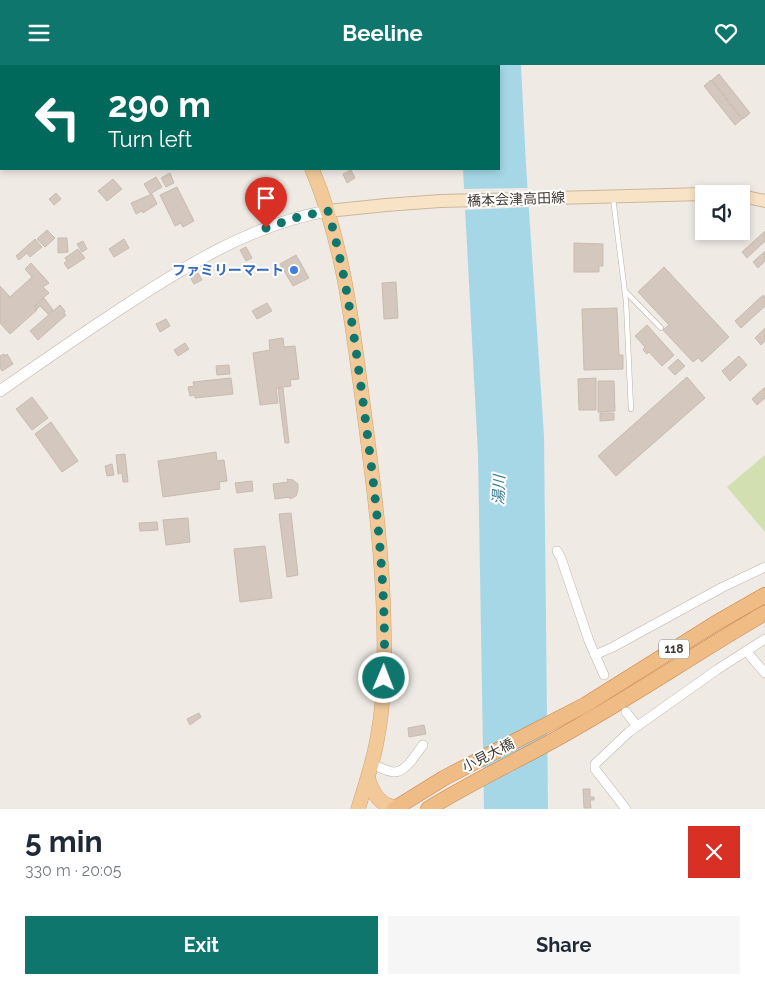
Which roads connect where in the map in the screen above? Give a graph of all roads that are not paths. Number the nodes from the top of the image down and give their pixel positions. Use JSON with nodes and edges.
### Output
{"nodes":[{"id":1,"x":312,"y":170,"type":"edge"},
{"id":2,"x":695,"y":194,"type":"edge"},
{"id":3,"x":613,"y":196,"type":"junction"},
{"id":4,"x":750,"y":198,"type":"edge"},
{"id":5,"x":765,"y":201,"type":"edge"},
{"id":6,"x":328,"y":211,"type":"junction"},
{"id":7,"x":625,"y":291,"type":"junction"},
{"id":8,"x":661,"y":328,"type":"dead end"},
{"id":9,"x":0,"y":391,"type":"edge"},
{"id":10,"x":631,"y":409,"type":"dead end"},
{"id":11,"x":557,"y":551,"type":"dead end"},
{"id":12,"x":765,"y":567,"type":"edge"},
{"id":13,"x":765,"y":595,"type":"edge"},
{"id":14,"x":765,"y":613,"type":"edge"},
{"id":15,"x":765,"y":639,"type":"edge"},
{"id":16,"x":746,"y":651,"type":"junction"},
{"id":17,"x":595,"y":655,"type":"junction"},
{"id":18,"x":765,"y":673,"type":"edge"},
{"id":19,"x":604,"y":675,"type":"dead end"},
{"id":20,"x":626,"y":712,"type":"dead end"},
{"id":21,"x":637,"y":726,"type":"junction"},
{"id":22,"x":423,"y":745,"type":"dead end"},
{"id":23,"x":370,"y":771,"type":"junction"},
{"id":24,"x":396,"y":808,"type":"edge"},
{"id":25,"x":358,"y":809,"type":"edge"},
{"id":26,"x":428,"y":809,"type":"edge"},
{"id":27,"x":626,"y":809,"type":"edge"}],
"edges":[{"from":1,"to":6,"type":"main road"},
{"from":2,"to":3,"type":"main road","name":"橋本会津高田線"},
{"from":3,"to":6,"type":"main road","name":"橋本会津高田線"},
{"from":3,"to":7,"type":"lane"},
{"from":4,"to":5,"type":"main road"},
{"from":6,"to":9,"type":"street"},
{"from":6,"to":23,"type":"main road"},
{"from":7,"to":8,"type":"lane"},
{"from":7,"to":10,"type":"lane"},
{"from":11,"to":17,"type":"street"},
{"from":12,"to":17,"type":"street"},
{"from":13,"to":24,"type":"highway","name":"小見大橋","number":"118"},
{"from":14,"to":26,"type":"highway","name":"小見大橋","number":"118"},
{"from":15,"to":16,"type":"street"},
{"from":16,"to":18,"type":"street"},
{"from":16,"to":21,"type":"street"},
{"from":17,"to":19,"type":"street"},
{"from":20,"to":21,"type":"street"},
{"from":21,"to":27,"type":"street"},
{"from":22,"to":23,"type":"street"},
{"from":23,"to":24,"type":"main road"},
{"from":23,"to":25,"type":"main road"}]}
